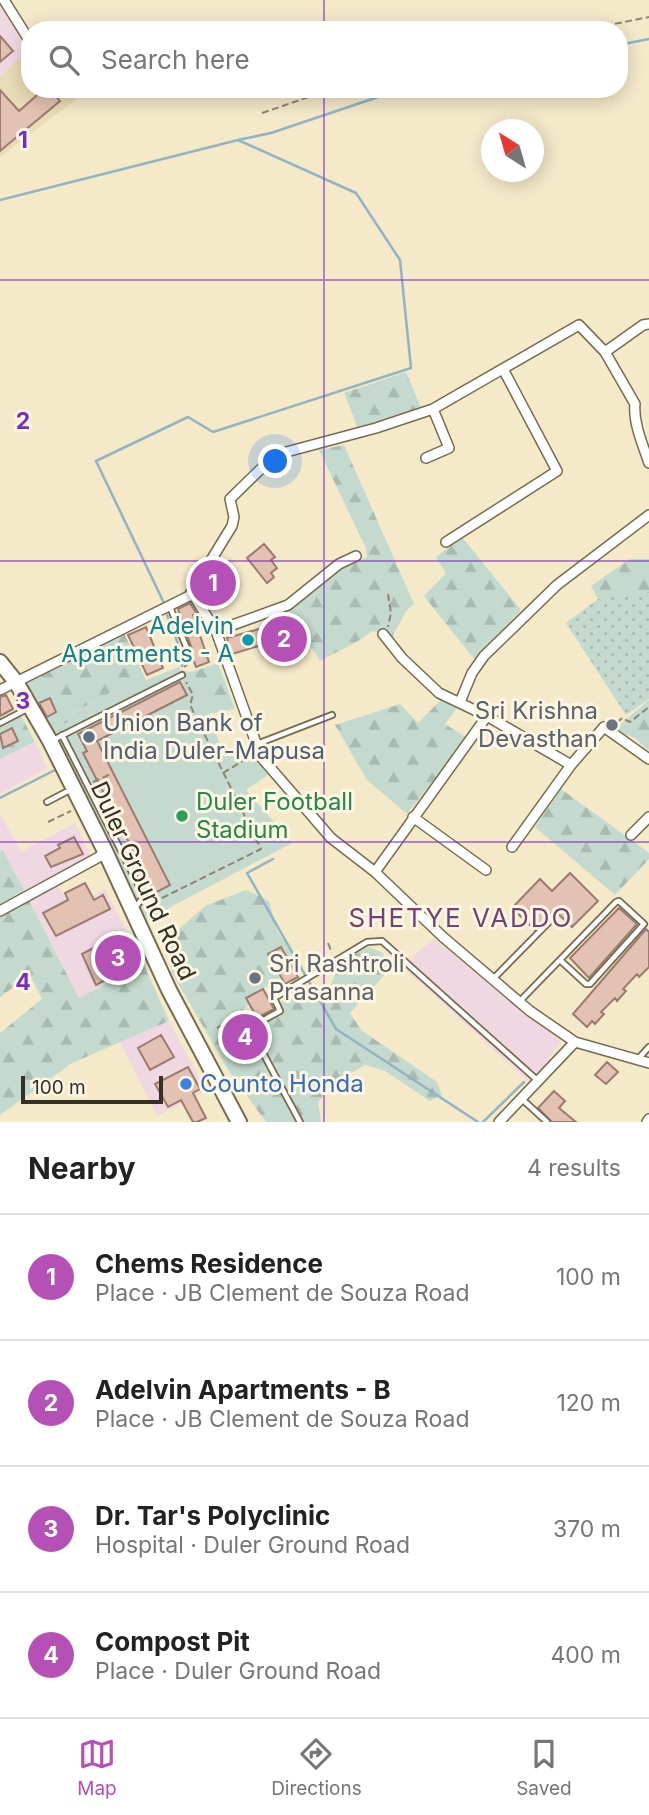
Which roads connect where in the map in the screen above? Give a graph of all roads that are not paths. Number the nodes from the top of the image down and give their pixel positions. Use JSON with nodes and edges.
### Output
{"nodes":[{"id":1,"x":4,"y":0,"type":"edge"},
{"id":2,"x":21,"y":27,"type":"edge"},
{"id":3,"x":649,"y":324,"type":"edge"},
{"id":4,"x":605,"y":352,"type":"junction"},
{"id":5,"x":503,"y":369,"type":"junction"},
{"id":6,"x":433,"y":409,"type":"junction"},
{"id":7,"x":426,"y":458,"type":"dead end"},
{"id":8,"x":649,"y":463,"type":"edge"},
{"id":9,"x":649,"y":515,"type":"edge"},
{"id":10,"x":446,"y":542,"type":"dead end"},
{"id":11,"x":356,"y":556,"type":"dead end"},
{"id":12,"x":189,"y":596,"type":"junction"},
{"id":13,"x":170,"y":607,"type":"junction"},
{"id":14,"x":216,"y":631,"type":"junction"},
{"id":15,"x":383,"y":634,"type":"road end"},
{"id":16,"x":188,"y":650,"type":"road end"},
{"id":17,"x":0,"y":662,"type":"edge"},
{"id":18,"x":182,"y":675,"type":"road end"},
{"id":19,"x":16,"y":682,"type":"junction"},
{"id":20,"x":0,"y":690,"type":"edge"},
{"id":21,"x":460,"y":702,"type":"junction"},
{"id":22,"x":31,"y":707,"type":"junction"},
{"id":23,"x":332,"y":715,"type":"dead end"},
{"id":24,"x":487,"y":716,"type":"junction"},
{"id":25,"x":0,"y":723,"type":"edge"},
{"id":26,"x":56,"y":738,"type":"junction"},
{"id":27,"x":256,"y":744,"type":"junction"},
{"id":28,"x":649,"y":759,"type":"edge"},
{"id":29,"x":571,"y":765,"type":"junction"},
{"id":30,"x":66,"y":792,"type":"dead end"},
{"id":31,"x":47,"y":802,"type":"dead end"},
{"id":32,"x":413,"y":817,"type":"junction"},
{"id":33,"x":649,"y":817,"type":"edge"},
{"id":34,"x":631,"y":835,"type":"dead end"},
{"id":35,"x":512,"y":847,"type":"dead end"},
{"id":36,"x":106,"y":851,"type":"junction"},
{"id":37,"x":486,"y":870,"type":"dead end"},
{"id":38,"x":375,"y":872,"type":"junction"},
{"id":39,"x":132,"y":910,"type":"junction"},
{"id":40,"x":0,"y":911,"type":"edge"},
{"id":41,"x":550,"y":921,"type":"dead end"},
{"id":42,"x":560,"y":960,"type":"junction"},
{"id":43,"x":492,"y":980,"type":"junction"},
{"id":44,"x":519,"y":1002,"type":"junction"},
{"id":45,"x":242,"y":1014,"type":"road end"},
{"id":46,"x":249,"y":1028,"type":"junction"},
{"id":47,"x":576,"y":1042,"type":"junction"},
{"id":48,"x":649,"y":1047,"type":"edge"},
{"id":49,"x":637,"y":1060,"type":"junction"},
{"id":50,"x":649,"y":1063,"type":"edge"},
{"id":51,"x":539,"y":1082,"type":"junction"},
{"id":52,"x":522,"y":1099,"type":"junction"},
{"id":53,"x":239,"y":1122,"type":"edge"},
{"id":54,"x":300,"y":1122,"type":"edge"},
{"id":55,"x":499,"y":1122,"type":"edge"},
{"id":56,"x":547,"y":1122,"type":"edge"}],
"edges":[{"from":1,"to":2,"type":"street"},
{"from":3,"to":4,"type":"street"},
{"from":4,"to":5,"type":"street"},
{"from":4,"to":8,"type":"street"},
{"from":5,"to":6,"type":"street"},
{"from":5,"to":10,"type":"street"},
{"from":6,"to":7,"type":"street"},
{"from":6,"to":12,"type":"street"},
{"from":9,"to":21,"type":"street"},
{"from":11,"to":14,"type":"street"},
{"from":12,"to":13,"type":"street"},
{"from":12,"to":14,"type":"street"},
{"from":13,"to":16,"type":"lane"},
{"from":13,"to":19,"type":"street"},
{"from":14,"to":27,"type":"street"},
{"from":15,"to":21,"type":"street"},
{"from":17,"to":19,"type":"main road","name":"Duler Ground Road"},
{"from":18,"to":26,"type":"lane"},
{"from":19,"to":20,"type":"street"},
{"from":19,"to":22,"type":"main road","name":"Duler Ground Road"},
{"from":21,"to":24,"type":"street"},
{"from":22,"to":25,"type":"lane"},
{"from":22,"to":26,"type":"main road","name":"Duler Ground Road"},
{"from":23,"to":27,"type":"lane"},
{"from":24,"to":29,"type":"street"},
{"from":24,"to":32,"type":"street"},
{"from":26,"to":36,"type":"main road","name":"Duler Ground Road"},
{"from":26,"to":39,"type":"lane"},
{"from":27,"to":38,"type":"street"},
{"from":28,"to":29,"type":"street"},
{"from":29,"to":35,"type":"street"},
{"from":30,"to":31,"type":"lane"},
{"from":32,"to":37,"type":"street"},
{"from":32,"to":38,"type":"street"},
{"from":33,"to":34,"type":"street"},
{"from":36,"to":39,"type":"main road","name":"Duler Ground Road"},
{"from":36,"to":40,"type":"street"},
{"from":38,"to":43,"type":"street"},
{"from":39,"to":53,"type":"main road","name":"Duler Ground Road"},
{"from":41,"to":43,"type":"lane"},
{"from":42,"to":42,"type":"lane"},
{"from":42,"to":44,"type":"lane"},
{"from":43,"to":44,"type":"street"},
{"from":44,"to":47,"type":"street"},
{"from":45,"to":46,"type":"lane"},
{"from":46,"to":51,"type":"lane"},
{"from":46,"to":54,"type":"lane"},
{"from":47,"to":49,"type":"street"},
{"from":47,"to":51,"type":"street"},
{"from":48,"to":49,"type":"lane"},
{"from":49,"to":50,"type":"street"},
{"from":51,"to":52,"type":"street"},
{"from":52,"to":55,"type":"street"},
{"from":52,"to":56,"type":"lane"}]}
